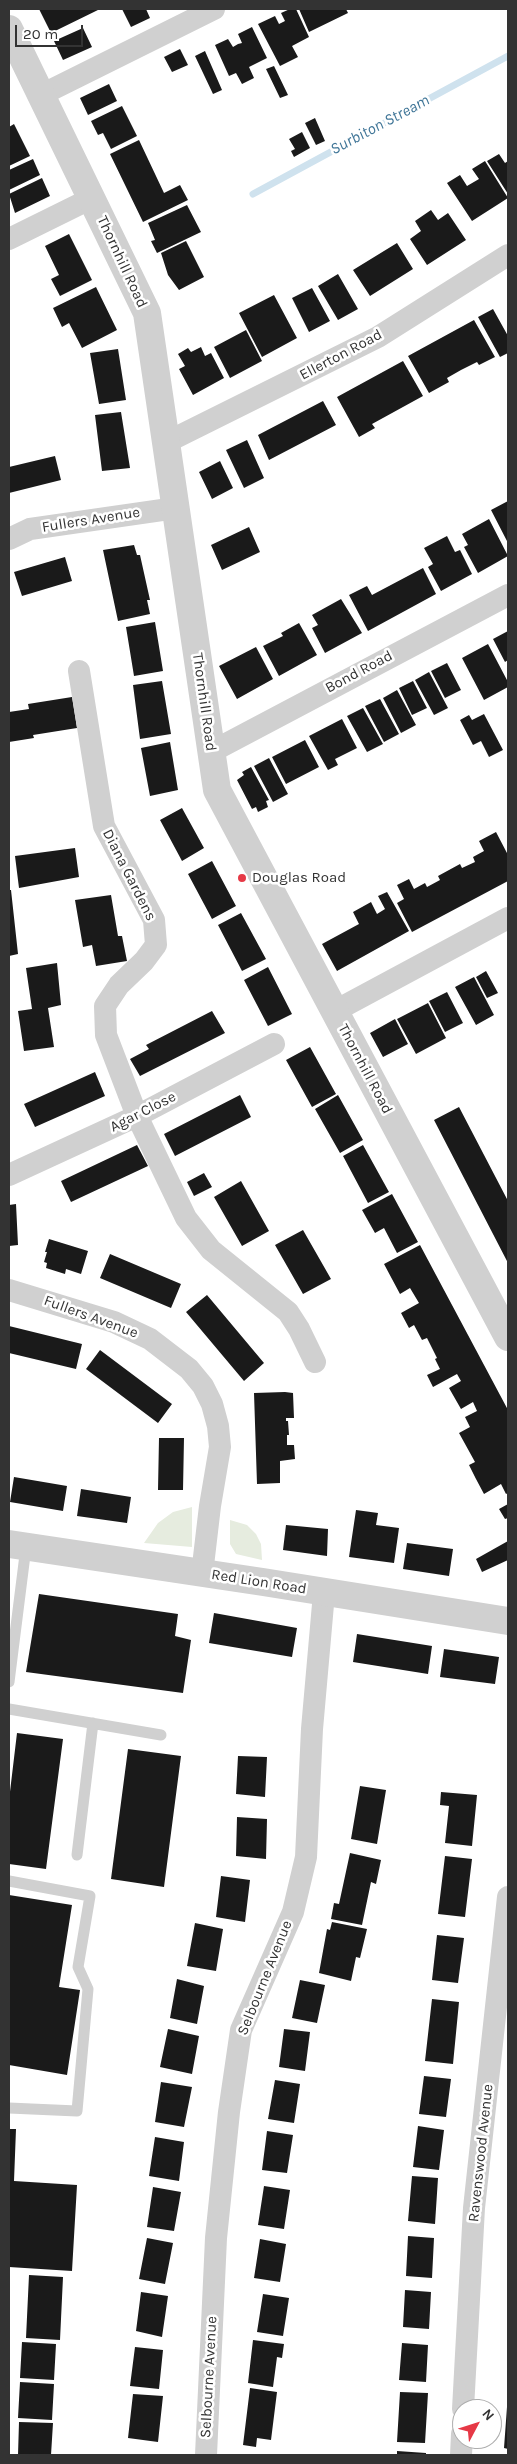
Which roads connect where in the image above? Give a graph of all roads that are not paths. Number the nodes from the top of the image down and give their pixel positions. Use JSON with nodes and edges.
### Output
{"nodes":[{"id":1,"x":214,"y":9,"type":"edge"},
{"id":2,"x":9,"y":29,"type":"edge"},
{"id":3,"x":41,"y":95,"type":"junction"},
{"id":4,"x":92,"y":198,"type":"junction"},
{"id":5,"x":9,"y":239,"type":"edge"},
{"id":6,"x":508,"y":256,"type":"edge"},
{"id":7,"x":167,"y":442,"type":"junction"},
{"id":8,"x":176,"y":508,"type":"junction"},
{"id":9,"x":9,"y":538,"type":"edge"},
{"id":10,"x":508,"y":595,"type":"edge"},
{"id":11,"x":79,"y":671,"type":"dead end"},
{"id":12,"x":211,"y":752,"type":"junction"},
{"id":13,"x":508,"y":918,"type":"edge"},
{"id":14,"x":335,"y":1011,"type":"junction"},
{"id":15,"x":274,"y":1044,"type":"dead end"},
{"id":16,"x":137,"y":1116,"type":"junction"},
{"id":17,"x":9,"y":1175,"type":"edge"},
{"id":18,"x":9,"y":1290,"type":"edge"},
{"id":19,"x":508,"y":1338,"type":"edge"},
{"id":20,"x":315,"y":1362,"type":"dead end"},
{"id":21,"x":17,"y":1546,"type":"edge"},
{"id":22,"x":202,"y":1574,"type":"junction"},
{"id":23,"x":324,"y":1593,"type":"junction"},
{"id":24,"x":508,"y":1621,"type":"edge"},
{"id":25,"x":9,"y":1682,"type":"edge"},
{"id":26,"x":9,"y":1709,"type":"edge"},
{"id":27,"x":92,"y":1723,"type":"junction"},
{"id":28,"x":161,"y":1734,"type":"dead end"},
{"id":29,"x":78,"y":1855,"type":"dead end"},
{"id":30,"x":9,"y":1881,"type":"edge"},
{"id":31,"x":508,"y":1898,"type":"edge"},
{"id":32,"x":9,"y":2108,"type":"edge"},
{"id":33,"x":464,"y":2399,"type":"edge"},
{"id":34,"x":206,"y":2455,"type":"edge"}],
"edges":[{"from":1,"to":3,"type":"street"},
{"from":2,"to":3,"type":"street","name":"Thornhill Road"},
{"from":3,"to":4,"type":"street","name":"Thornhill Road"},
{"from":4,"to":5,"type":"street"},
{"from":4,"to":7,"type":"street","name":"Thornhill Road"},
{"from":6,"to":7,"type":"street","name":"Ellerton Road"},
{"from":7,"to":8,"type":"street","name":"Thornhill Road"},
{"from":8,"to":9,"type":"street","name":"Fullers Avenue"},
{"from":8,"to":12,"type":"street","name":"Thornhill Road"},
{"from":10,"to":12,"type":"street","name":"Bond Road"},
{"from":11,"to":16,"type":"street","name":"Diana Gardens"},
{"from":12,"to":14,"type":"street","name":"Thornhill Road"},
{"from":13,"to":14,"type":"street"},
{"from":14,"to":19,"type":"street","name":"Thornhill Road"},
{"from":15,"to":16,"type":"street","name":"Agar Close"},
{"from":16,"to":17,"type":"street","name":"Agar Close"},
{"from":16,"to":20,"type":"street","name":"Diana Gardens"},
{"from":18,"to":22,"type":"street","name":"Fullers Avenue"},
{"from":21,"to":22,"type":"street","name":"Red Lion Road"},
{"from":21,"to":25,"type":"lane"},
{"from":22,"to":23,"type":"street","name":"Red Lion Road"},
{"from":23,"to":24,"type":"street","name":"Red Lion Road"},
{"from":23,"to":34,"type":"street","name":"Selbourne Avenue"},
{"from":26,"to":27,"type":"lane"},
{"from":27,"to":28,"type":"lane"},
{"from":27,"to":29,"type":"lane"},
{"from":30,"to":32,"type":"lane"},
{"from":31,"to":33,"type":"street","name":"Ravenswood Avenue"}]}
